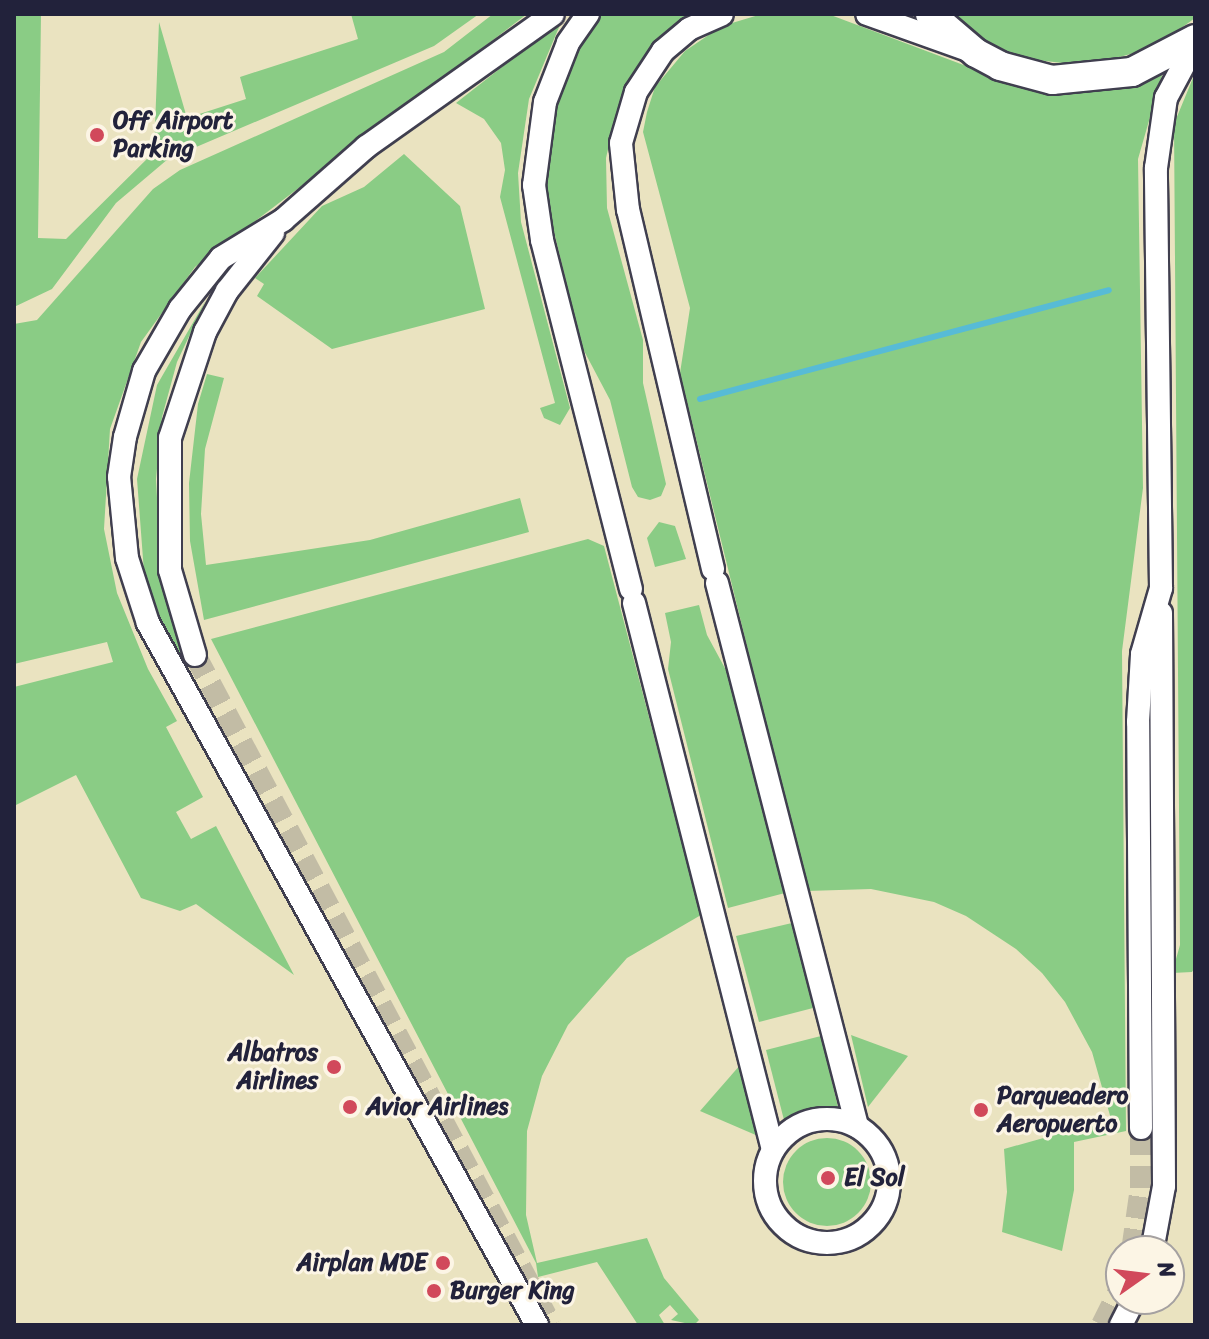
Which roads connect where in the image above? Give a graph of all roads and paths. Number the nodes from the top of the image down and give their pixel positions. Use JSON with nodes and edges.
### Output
{"nodes":[{"id":1,"x":553,"y":14,"type":"edge"},
{"id":2,"x":588,"y":14,"type":"edge"},
{"id":3,"x":722,"y":14,"type":"edge"},
{"id":4,"x":867,"y":14,"type":"edge"},
{"id":5,"x":930,"y":14,"type":"edge"},
{"id":6,"x":1195,"y":41,"type":"edge"},
{"id":7,"x":976,"y":53,"type":"junction"},
{"id":8,"x":283,"y":220,"type":"junction"},
{"id":9,"x":1161,"y":588,"type":"junction"},
{"id":10,"x":195,"y":655,"type":"tunnel mouth"},
{"id":11,"x":857,"y":1126,"type":"junction"},
{"id":12,"x":1141,"y":1128,"type":"tunnel mouth"},
{"id":13,"x":773,"y":1150,"type":"junction"},
{"id":14,"x":1155,"y":1235,"type":"edge"},
{"id":15,"x":537,"y":1325,"type":"edge"}],
"edges":[{"from":1,"to":8,"type":"street"},
{"from":2,"to":13,"type":"street"},
{"from":3,"to":11,"type":"street"},
{"from":4,"to":7,"type":"street"},
{"from":5,"to":7,"type":"main road"},
{"from":6,"to":7,"type":"main road"},
{"from":6,"to":9,"type":"street"},
{"from":8,"to":10,"type":"street"},
{"from":8,"to":15,"type":"street"},
{"from":9,"to":12,"type":"street"},
{"from":9,"to":14,"type":"street"},
{"from":11,"to":13,"type":"street"},
{"from":11,"to":13,"type":"street"}]}
